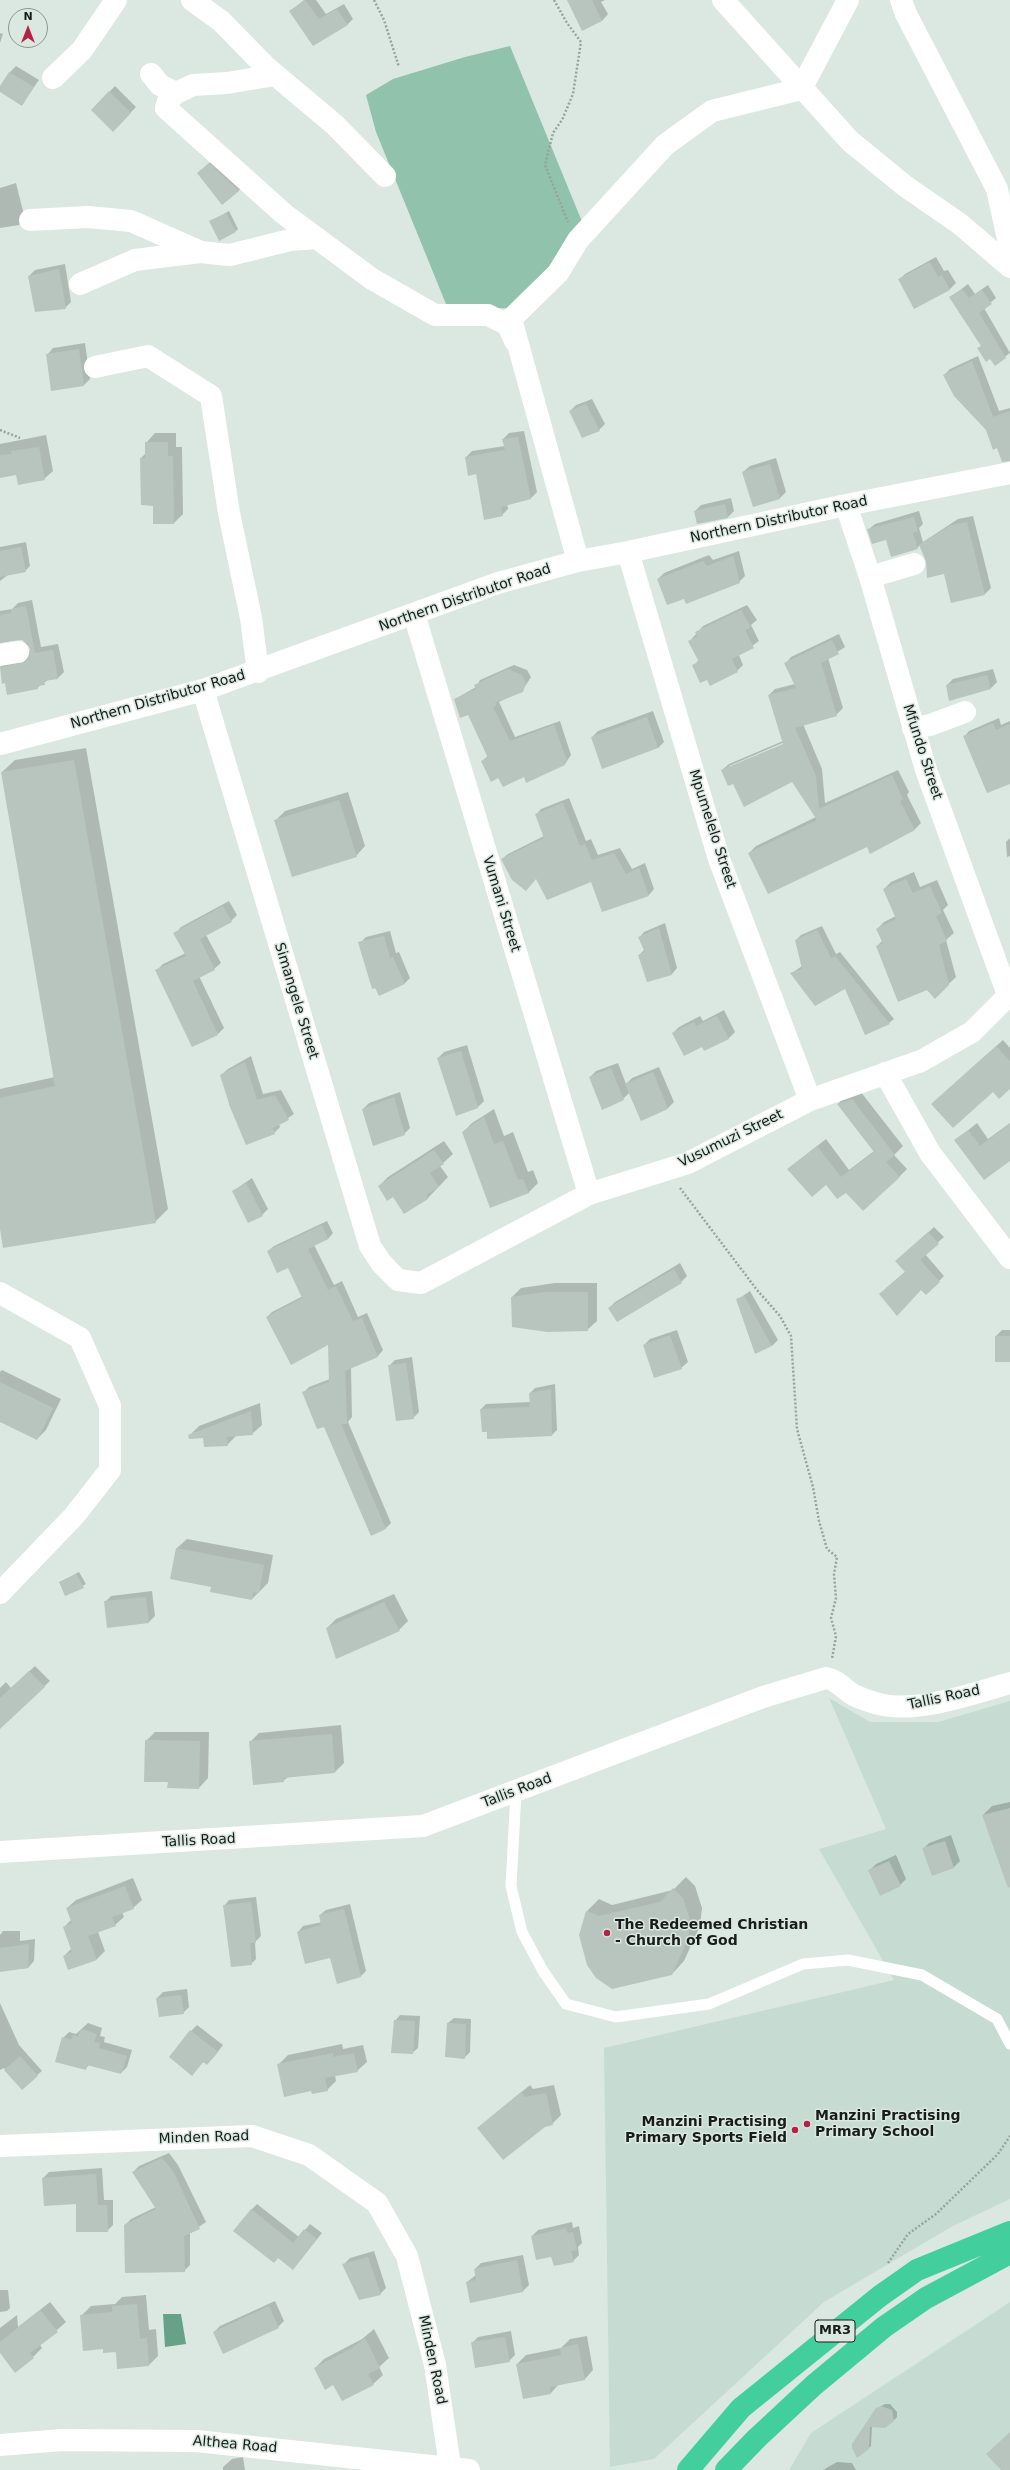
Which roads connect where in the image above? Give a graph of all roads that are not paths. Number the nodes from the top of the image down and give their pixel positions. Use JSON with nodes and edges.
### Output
{"nodes":[{"id":1,"x":116,"y":0,"type":"edge"},
{"id":2,"x":192,"y":0,"type":"edge"},
{"id":3,"x":723,"y":0,"type":"edge"},
{"id":4,"x":848,"y":0,"type":"edge"},
{"id":5,"x":901,"y":0,"type":"edge"},
{"id":6,"x":150,"y":74,"type":"dead end"},
{"id":7,"x":275,"y":75,"type":"junction"},
{"id":8,"x":53,"y":78,"type":"dead end"},
{"id":9,"x":801,"y":89,"type":"junction"},
{"id":10,"x":176,"y":93,"type":"junction"},
{"id":11,"x":385,"y":176,"type":"dead end"},
{"id":12,"x":30,"y":220,"type":"dead end"},
{"id":13,"x":317,"y":238,"type":"junction"},
{"id":14,"x":1010,"y":248,"type":"edge"},
{"id":15,"x":201,"y":252,"type":"junction"},
{"id":16,"x":1010,"y":267,"type":"edge"},
{"id":17,"x":80,"y":284,"type":"dead end"},
{"id":18,"x":520,"y":355,"type":"junction"},
{"id":19,"x":95,"y":367,"type":"dead end"},
{"id":20,"x":1010,"y":473,"type":"edge"},
{"id":21,"x":846,"y":505,"type":"junction"},
{"id":22,"x":628,"y":552,"type":"junction"},
{"id":23,"x":578,"y":561,"type":"junction"},
{"id":24,"x":914,"y":564,"type":"dead end"},
{"id":25,"x":870,"y":578,"type":"junction"},
{"id":26,"x":414,"y":614,"type":"junction"},
{"id":27,"x":258,"y":672,"type":"junction"},
{"id":28,"x":203,"y":690,"type":"junction"},
{"id":29,"x":965,"y":712,"type":"dead end"},
{"id":30,"x":913,"y":728,"type":"junction"},
{"id":31,"x":0,"y":744,"type":"edge"},
{"id":32,"x":1009,"y":995,"type":"edge"},
{"id":33,"x":885,"y":1073,"type":"junction"},
{"id":34,"x":810,"y":1100,"type":"junction"},
{"id":35,"x":589,"y":1194,"type":"junction"},
{"id":36,"x":1010,"y":1258,"type":"edge"},
{"id":37,"x":422,"y":1284,"type":"joint"},
{"id":38,"x":0,"y":1293,"type":"edge"},
{"id":39,"x":0,"y":1593,"type":"edge"},
{"id":40,"x":1010,"y":1683,"type":"edge"},
{"id":41,"x":516,"y":1792,"type":"junction"},
{"id":42,"x":0,"y":1852,"type":"edge"},
{"id":43,"x":1010,"y":2044,"type":"edge"},
{"id":44,"x":0,"y":2146,"type":"edge"},
{"id":45,"x":1010,"y":2232,"type":"edge"},
{"id":46,"x":1010,"y":2253,"type":"edge"},
{"id":47,"x":0,"y":2445,"type":"edge"},
{"id":48,"x":460,"y":2468,"type":"edge"},
{"id":49,"x":688,"y":2470,"type":"edge"},
{"id":50,"x":726,"y":2470,"type":"edge"}],
"edges":[{"from":1,"to":8,"type":"street"},
{"from":2,"to":7,"type":"street"},
{"from":3,"to":9,"type":"street"},
{"from":4,"to":9,"type":"street"},
{"from":5,"to":14,"type":"street"},
{"from":6,"to":10,"type":"street"},
{"from":7,"to":10,"type":"street"},
{"from":7,"to":11,"type":"street"},
{"from":9,"to":16,"type":"street"},
{"from":9,"to":18,"type":"street"},
{"from":10,"to":13,"type":"street"},
{"from":12,"to":15,"type":"street"},
{"from":13,"to":15,"type":"street"},
{"from":13,"to":18,"type":"street"},
{"from":15,"to":17,"type":"street"},
{"from":18,"to":23,"type":"street"},
{"from":19,"to":27,"type":"street"},
{"from":20,"to":21,"type":"street","name":"Northern Distributor Road"},
{"from":21,"to":22,"type":"street","name":"Northern Distributor Road"},
{"from":21,"to":25,"type":"street","name":"Mfundo Street"},
{"from":22,"to":23,"type":"street","name":"Northern Distributor Road"},
{"from":22,"to":34,"type":"street","name":"Mpumelelo Street"},
{"from":23,"to":26,"type":"street","name":"Northern Distributor Road"},
{"from":24,"to":25,"type":"street"},
{"from":25,"to":30,"type":"street","name":"Mfundo Street"},
{"from":26,"to":27,"type":"street","name":"Northern Distributor Road"},
{"from":26,"to":35,"type":"street","name":"Vumani Street"},
{"from":27,"to":28,"type":"street","name":"Northern Distributor Road"},
{"from":28,"to":31,"type":"street","name":"Northern Distributor Road"},
{"from":28,"to":37,"type":"street","name":"Simangele Street"},
{"from":29,"to":30,"type":"street"},
{"from":30,"to":32,"type":"street","name":"Mfundo Street"},
{"from":32,"to":33,"type":"street","name":"Vusumuzi Street"},
{"from":33,"to":34,"type":"street","name":"Vusumuzi Street"},
{"from":33,"to":36,"type":"street"},
{"from":34,"to":35,"type":"street","name":"Vusumuzi Street"},
{"from":35,"to":37,"type":"street","name":"Vusumuzi Street"},
{"from":38,"to":39,"type":"street"},
{"from":40,"to":41,"type":"street","name":"Tallis Road"},
{"from":41,"to":42,"type":"street","name":"Tallis Road"},
{"from":41,"to":43,"type":"lane"},
{"from":44,"to":48,"type":"street","name":"Minden Road"},
{"from":45,"to":49,"type":"highway","number":"MR3"},
{"from":46,"to":50,"type":"highway","number":"MR3"},
{"from":47,"to":48,"type":"street","name":"Althea Road"}]}
